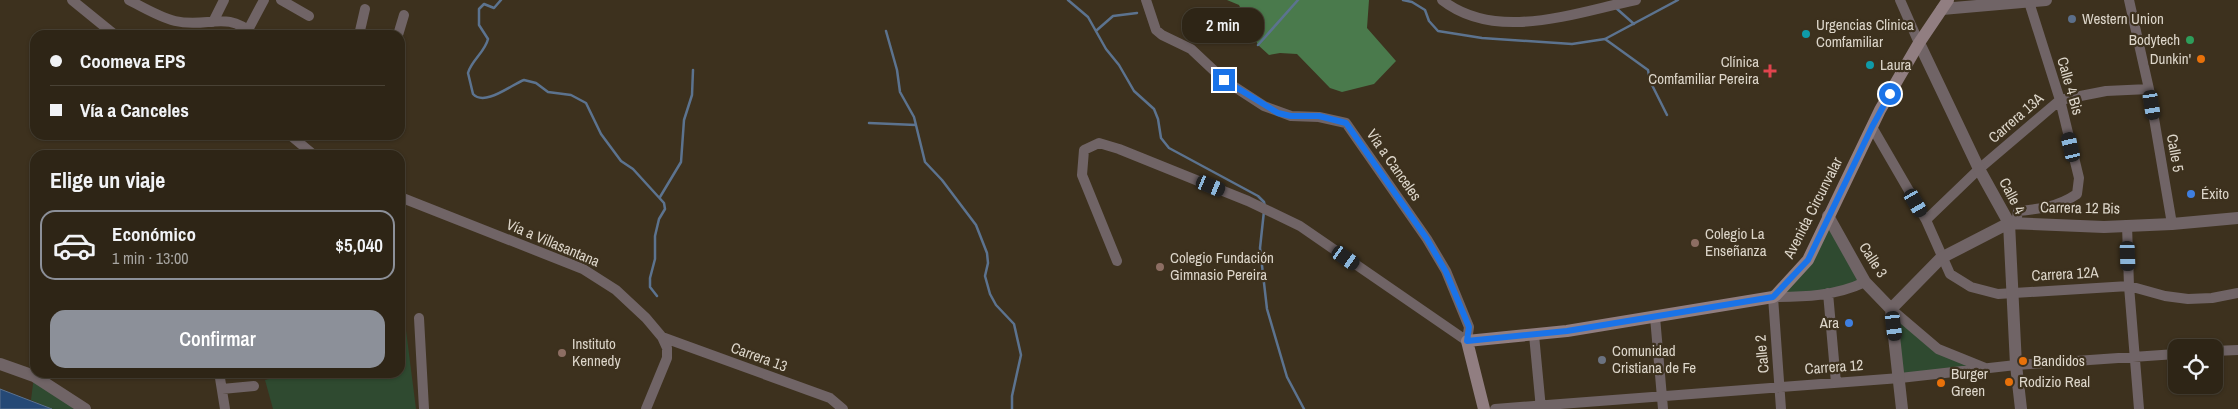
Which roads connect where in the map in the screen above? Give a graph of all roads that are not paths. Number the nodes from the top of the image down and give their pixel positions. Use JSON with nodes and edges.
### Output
{"nodes":[{"id":1,"x":72,"y":0,"type":"edge"},
{"id":2,"x":129,"y":0,"type":"edge"},
{"id":3,"x":224,"y":0,"type":"edge"},
{"id":4,"x":264,"y":0,"type":"edge"},
{"id":5,"x":281,"y":0,"type":"edge"},
{"id":6,"x":1146,"y":0,"type":"edge"},
{"id":7,"x":1442,"y":0,"type":"edge"},
{"id":8,"x":1636,"y":0,"type":"edge"},
{"id":9,"x":1900,"y":0,"type":"edge"},
{"id":10,"x":2046,"y":0,"type":"edge"},
{"id":11,"x":2129,"y":0,"type":"edge"},
{"id":12,"x":2029,"y":2,"type":"junction"},
{"id":13,"x":1961,"y":4,"type":"edge"},
{"id":14,"x":1945,"y":5,"type":"edge"},
{"id":15,"x":366,"y":9,"type":"dead end"},
{"id":16,"x":404,"y":15,"type":"dead end"},
{"id":17,"x":309,"y":16,"type":"dead end"},
{"id":18,"x":213,"y":22,"type":"junction"},
{"id":19,"x":109,"y":30,"type":"edge"},
{"id":20,"x":248,"y":30,"type":"edge"},
{"id":21,"x":252,"y":30,"type":"edge"},
{"id":22,"x":360,"y":30,"type":"edge"},
{"id":23,"x":400,"y":30,"type":"edge"},
{"id":24,"x":1919,"y":43,"type":"junction"},
{"id":25,"x":2149,"y":89,"type":"junction"},
{"id":26,"x":2060,"y":100,"type":"junction"},
{"id":27,"x":1872,"y":127,"type":"junction"},
{"id":28,"x":296,"y":140,"type":"edge"},
{"id":29,"x":308,"y":150,"type":"edge"},
{"id":30,"x":1979,"y":169,"type":"junction"},
{"id":31,"x":405,"y":199,"type":"edge"},
{"id":32,"x":1828,"y":216,"type":"junction"},
{"id":33,"x":2238,"y":218,"type":"edge"},
{"id":34,"x":1926,"y":220,"type":"junction"},
{"id":35,"x":2012,"y":223,"type":"junction"},
{"id":36,"x":2172,"y":224,"type":"junction"},
{"id":37,"x":2127,"y":225,"type":"junction"},
{"id":38,"x":1941,"y":258,"type":"junction"},
{"id":39,"x":1117,"y":261,"type":"dead end"},
{"id":40,"x":1865,"y":282,"type":"junction"},
{"id":41,"x":2129,"y":286,"type":"junction"},
{"id":42,"x":1828,"y":293,"type":"junction"},
{"id":43,"x":2012,"y":293,"type":"junction"},
{"id":44,"x":2238,"y":293,"type":"edge"},
{"id":45,"x":1774,"y":296,"type":"junction"},
{"id":46,"x":1891,"y":310,"type":"junction"},
{"id":47,"x":1655,"y":317,"type":"junction"},
{"id":48,"x":419,"y":318,"type":"dead end"},
{"id":49,"x":1534,"y":335,"type":"junction"},
{"id":50,"x":662,"y":337,"type":"junction"},
{"id":51,"x":1467,"y":341,"type":"junction"},
{"id":52,"x":2238,"y":350,"type":"edge"},
{"id":53,"x":2223,"y":351,"type":"edge"},
{"id":54,"x":2168,"y":355,"type":"edge"},
{"id":55,"x":2135,"y":357,"type":"junction"},
{"id":56,"x":0,"y":364,"type":"edge"},
{"id":57,"x":2016,"y":365,"type":"junction"},
{"id":58,"x":1986,"y":369,"type":"junction"},
{"id":59,"x":30,"y":375,"type":"edge"},
{"id":60,"x":37,"y":378,"type":"edge"},
{"id":61,"x":220,"y":378,"type":"edge"},
{"id":62,"x":1900,"y":378,"type":"junction"},
{"id":63,"x":1836,"y":383,"type":"junction"},
{"id":64,"x":254,"y":386,"type":"dead end"},
{"id":65,"x":1780,"y":386,"type":"junction"},
{"id":66,"x":222,"y":389,"type":"junction"},
{"id":67,"x":1662,"y":396,"type":"junction"},
{"id":68,"x":1541,"y":407,"type":"edge"},
{"id":69,"x":85,"y":409,"type":"edge"},
{"id":70,"x":225,"y":409,"type":"edge"},
{"id":71,"x":424,"y":409,"type":"edge"},
{"id":72,"x":646,"y":409,"type":"edge"},
{"id":73,"x":843,"y":409,"type":"edge"},
{"id":74,"x":1484,"y":409,"type":"edge"},
{"id":75,"x":1494,"y":409,"type":"edge"},
{"id":76,"x":1663,"y":409,"type":"edge"},
{"id":77,"x":1781,"y":409,"type":"edge"},
{"id":78,"x":1902,"y":409,"type":"edge"},
{"id":79,"x":2021,"y":409,"type":"edge"},
{"id":80,"x":2139,"y":409,"type":"edge"}],
"edges":[{"from":1,"to":19,"type":"street"},
{"from":2,"to":18,"type":"street"},
{"from":3,"to":18,"type":"street"},
{"from":4,"to":21,"type":"street"},
{"from":5,"to":17,"type":"street"},
{"from":6,"to":51,"type":"street","name":"Vía a Canceles"},
{"from":7,"to":8,"type":"street"},
{"from":9,"to":24,"type":"street"},
{"from":10,"to":12,"type":"street","name":"Avenida Circunvalar"},
{"from":11,"to":25,"type":"street","name":"Calle 5"},
{"from":12,"to":13,"type":"street","name":"Avenida Circunvalar"},
{"from":12,"to":26,"type":"street","name":"Calle 4 Bis"},
{"from":13,"to":14,"type":"street","name":"Avenida Circunvalar"},
{"from":14,"to":24,"type":"main road","name":"Avenida Circunvalar"},
{"from":15,"to":22,"type":"street"},
{"from":16,"to":23,"type":"street"},
{"from":18,"to":20,"type":"street"},
{"from":24,"to":27,"type":"main road","name":"Avenida Circunvalar"},
{"from":24,"to":30,"type":"street","name":"Calle 4"},
{"from":25,"to":26,"type":"street","name":"Carrera 13A"},
{"from":25,"to":36,"type":"street","name":"Calle 5"},
{"from":26,"to":30,"type":"street","name":"Carrera 13A"},
{"from":26,"to":35,"type":"street","name":"Calle 4 Bis"},
{"from":27,"to":32,"type":"main road","name":"Avenida Circunvalar"},
{"from":27,"to":34,"type":"street","name":"Carrera 12A"},
{"from":28,"to":29,"type":"street"},
{"from":30,"to":34,"type":"street","name":"Carrera 13A"},
{"from":30,"to":35,"type":"street","name":"Calle 4"},
{"from":31,"to":50,"type":"street","name":"Vía a Villasantana"},
{"from":32,"to":40,"type":"street","name":"Calle 3"},
{"from":32,"to":45,"type":"main road","name":"Avenida Circunvalar"},
{"from":33,"to":36,"type":"street","name":"Carrera 12 Bis"},
{"from":34,"to":38,"type":"street","name":"Carrera 12A"},
{"from":35,"to":37,"type":"street","name":"Carrera 12 Bis"},
{"from":35,"to":38,"type":"street","name":"Carrera 12 Bis"},
{"from":35,"to":43,"type":"street","name":"Calle 4"},
{"from":36,"to":37,"type":"street","name":"Carrera 12 Bis"},
{"from":37,"to":41,"type":"street"},
{"from":38,"to":43,"type":"street","name":"Carrera 12A"},
{"from":38,"to":46,"type":"street","name":"Carrera 12 Bis"},
{"from":39,"to":51,"type":"street"},
{"from":40,"to":42,"type":"street"},
{"from":40,"to":46,"type":"street","name":"Calle 3"},
{"from":41,"to":43,"type":"street","name":"Carrera 12A"},
{"from":41,"to":44,"type":"street","name":"Carrera 12A"},
{"from":41,"to":55,"type":"street"},
{"from":42,"to":45,"type":"street"},
{"from":42,"to":63,"type":"street"},
{"from":43,"to":57,"type":"street","name":"Calle 4"},
{"from":45,"to":47,"type":"main road"},
{"from":45,"to":65,"type":"street","name":"Calle 2"},
{"from":46,"to":58,"type":"street"},
{"from":46,"to":62,"type":"street"},
{"from":47,"to":49,"type":"main road"},
{"from":47,"to":67,"type":"street"},
{"from":48,"to":71,"type":"street"},
{"from":49,"to":51,"type":"main road"},
{"from":49,"to":68,"type":"street"},
{"from":50,"to":72,"type":"street"},
{"from":50,"to":73,"type":"street","name":"Carrera 13"},
{"from":51,"to":74,"type":"main road"},
{"from":52,"to":53,"type":"street"},
{"from":54,"to":55,"type":"street","name":"Carrera 12"},
{"from":55,"to":57,"type":"street","name":"Carrera 12"},
{"from":55,"to":80,"type":"street"},
{"from":56,"to":59,"type":"street"},
{"from":57,"to":58,"type":"street","name":"Carrera 12"},
{"from":57,"to":79,"type":"street","name":"Calle 4"},
{"from":58,"to":62,"type":"street","name":"Carrera 12"},
{"from":60,"to":69,"type":"street"},
{"from":61,"to":66,"type":"street"},
{"from":62,"to":63,"type":"street","name":"Carrera 12"},
{"from":62,"to":78,"type":"street"},
{"from":63,"to":65,"type":"street","name":"Carrera 12"},
{"from":64,"to":66,"type":"street"},
{"from":65,"to":67,"type":"street","name":"Carrera 12"},
{"from":65,"to":77,"type":"street","name":"Calle 2"},
{"from":66,"to":70,"type":"street"},
{"from":67,"to":68,"type":"street","name":"Carrera 12"},
{"from":67,"to":76,"type":"street"},
{"from":68,"to":75,"type":"street","name":"Carrera 12"}]}
